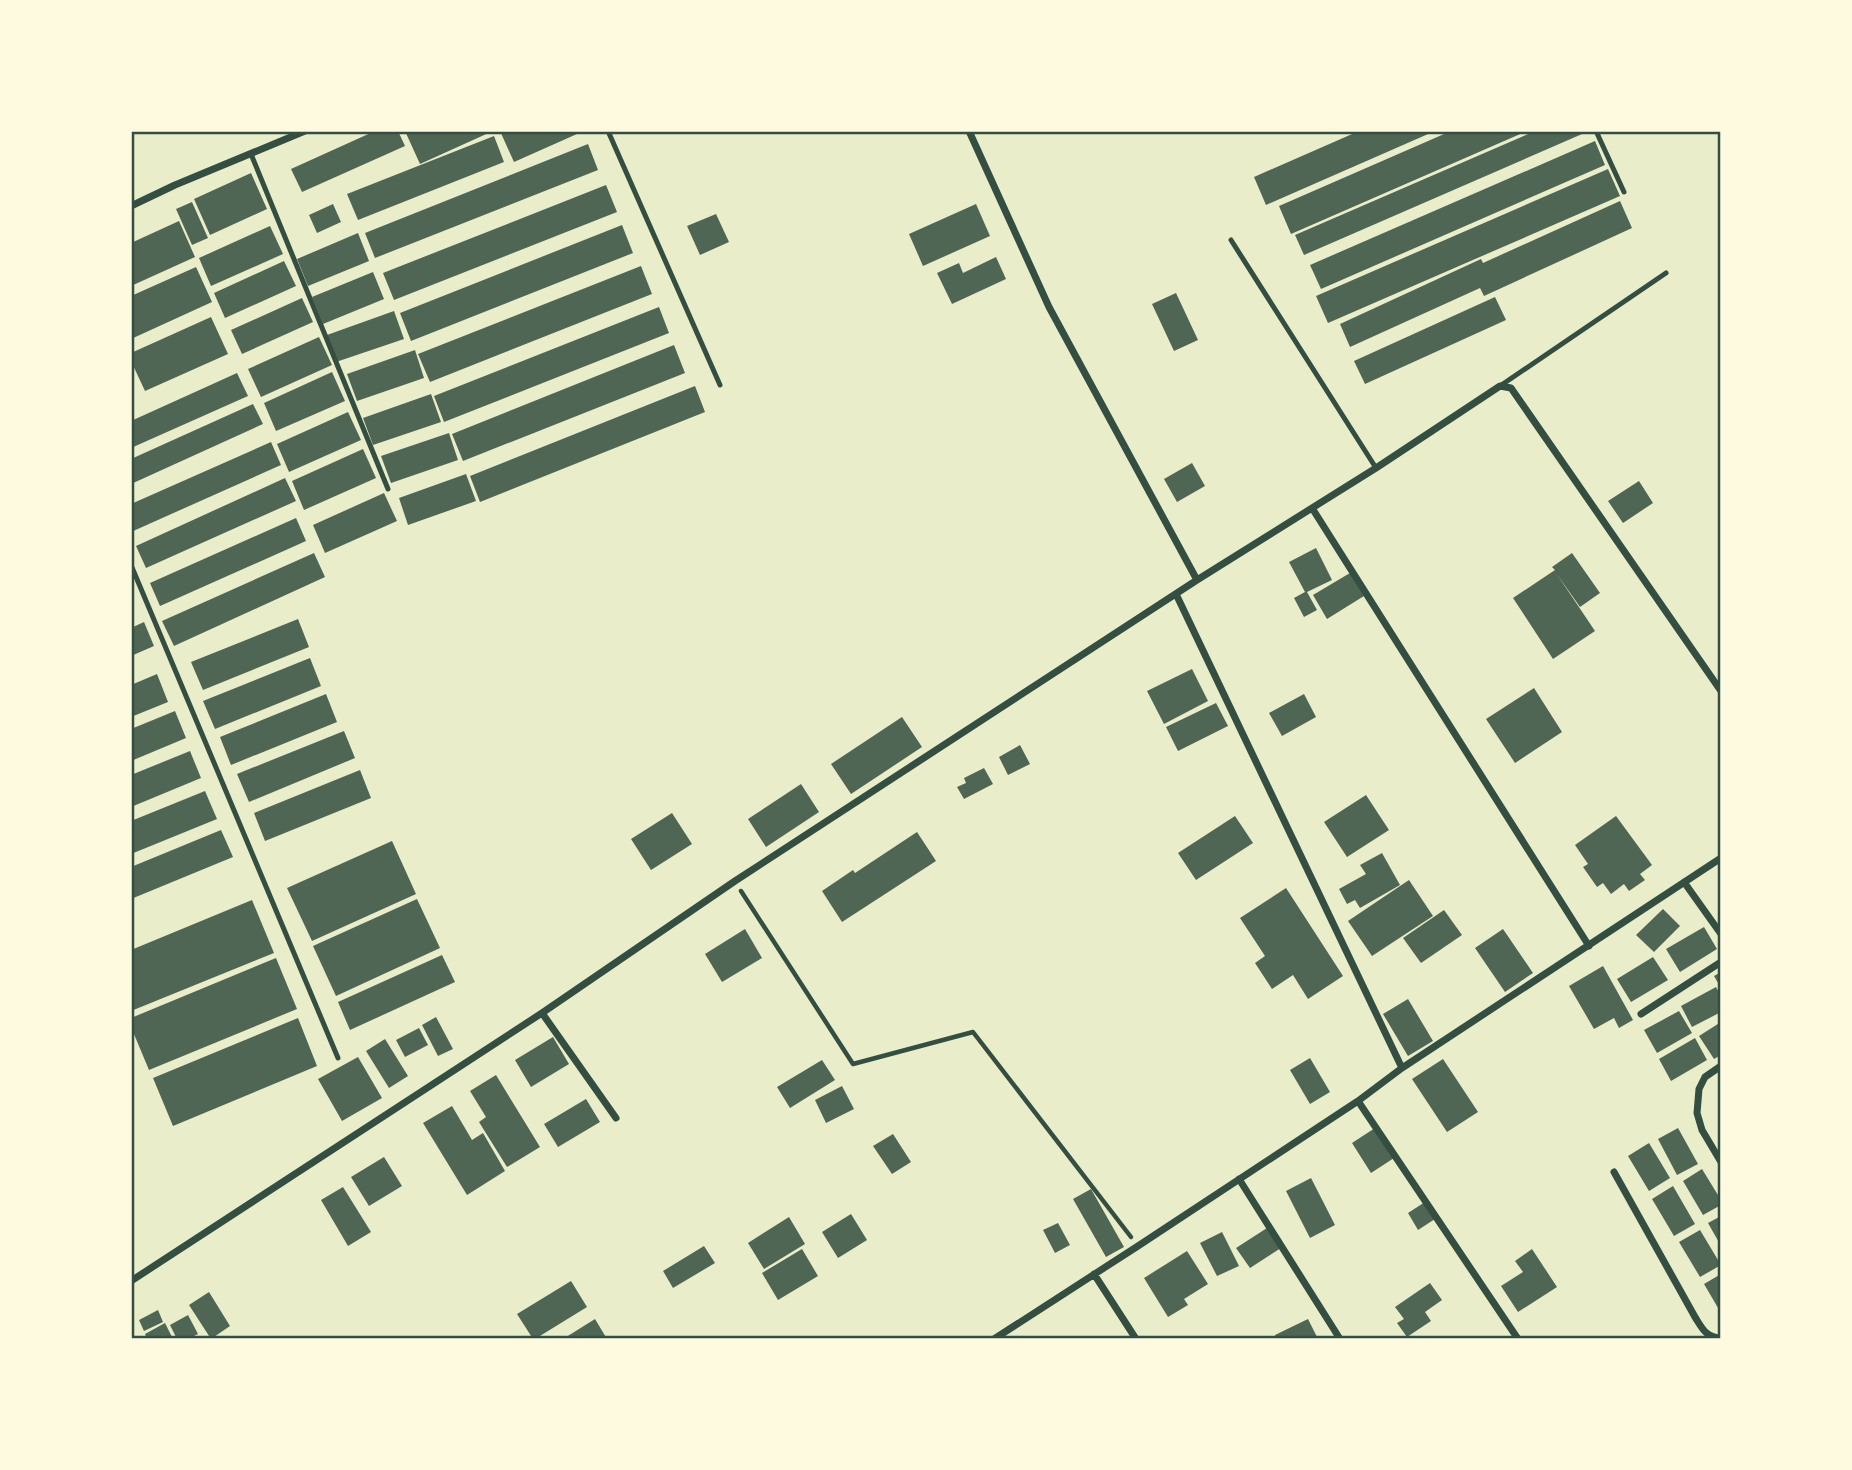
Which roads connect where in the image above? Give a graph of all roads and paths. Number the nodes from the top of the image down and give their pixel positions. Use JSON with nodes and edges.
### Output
{"nodes":[{"id":1,"x":305,"y":131,"type":"edge"},
{"id":2,"x":608,"y":131,"type":"edge"},
{"id":3,"x":968,"y":131,"type":"edge"},
{"id":4,"x":1596,"y":131,"type":"edge"},
{"id":5,"x":251,"y":154,"type":"junction"},
{"id":6,"x":1623,"y":192,"type":"dead end"},
{"id":7,"x":131,"y":206,"type":"edge"},
{"id":8,"x":1231,"y":240,"type":"dead end"},
{"id":9,"x":1666,"y":274,"type":"dead end"},
{"id":10,"x":720,"y":385,"type":"dead end"},
{"id":11,"x":1500,"y":386,"type":"junction"},
{"id":12,"x":1376,"y":468,"type":"junction"},
{"id":13,"x":388,"y":489,"type":"dead end"},
{"id":14,"x":1312,"y":508,"type":"junction"},
{"id":15,"x":131,"y":565,"type":"edge"},
{"id":16,"x":1196,"y":580,"type":"junction"},
{"id":17,"x":1176,"y":594,"type":"junction"},
{"id":18,"x":1721,"y":691,"type":"edge"},
{"id":19,"x":1721,"y":858,"type":"edge"},
{"id":20,"x":735,"y":881,"type":"junction"},
{"id":21,"x":1684,"y":882,"type":"junction"},
{"id":22,"x":1721,"y":934,"type":"edge"},
{"id":23,"x":1589,"y":946,"type":"junction"},
{"id":24,"x":1721,"y":962,"type":"edge"},
{"id":25,"x":542,"y":1013,"type":"junction"},
{"id":26,"x":1641,"y":1014,"type":"dead end"},
{"id":27,"x":338,"y":1058,"type":"dead end"},
{"id":28,"x":1721,"y":1066,"type":"edge"},
{"id":29,"x":1402,"y":1068,"type":"junction"},
{"id":30,"x":1358,"y":1101,"type":"junction"},
{"id":31,"x":616,"y":1118,"type":"dead end"},
{"id":32,"x":1721,"y":1162,"type":"edge"},
{"id":33,"x":1614,"y":1172,"type":"dead end"},
{"id":34,"x":1239,"y":1179,"type":"junction"},
{"id":35,"x":1138,"y":1246,"type":"junction"},
{"id":36,"x":1094,"y":1274,"type":"junction"},
{"id":37,"x":131,"y":1281,"type":"edge"},
{"id":38,"x":1721,"y":1338,"type":"edge"},
{"id":39,"x":994,"y":1339,"type":"edge"},
{"id":40,"x":1136,"y":1339,"type":"edge"},
{"id":41,"x":1340,"y":1339,"type":"edge"},
{"id":42,"x":1518,"y":1339,"type":"edge"}],
"edges":[{"from":1,"to":5,"type":"street"},
{"from":2,"to":10,"type":"lane"},
{"from":3,"to":16,"type":"street"},
{"from":4,"to":6,"type":"lane"},
{"from":5,"to":7,"type":"street"},
{"from":5,"to":13,"type":"lane"},
{"from":8,"to":12,"type":"lane"},
{"from":9,"to":11,"type":"lane"},
{"from":11,"to":12,"type":"street"},
{"from":11,"to":18,"type":"street"},
{"from":12,"to":14,"type":"street"},
{"from":14,"to":16,"type":"street"},
{"from":14,"to":23,"type":"street"},
{"from":15,"to":27,"type":"lane"},
{"from":16,"to":17,"type":"street"},
{"from":17,"to":20,"type":"street"},
{"from":17,"to":29,"type":"street"},
{"from":19,"to":21,"type":"street"},
{"from":20,"to":25,"type":"street"},
{"from":20,"to":35,"type":"path"},
{"from":21,"to":22,"type":"street"},
{"from":21,"to":23,"type":"street"},
{"from":23,"to":29,"type":"street"},
{"from":24,"to":26,"type":"street"},
{"from":25,"to":31,"type":"street"},
{"from":25,"to":37,"type":"street"},
{"from":28,"to":32,"type":"street"},
{"from":29,"to":30,"type":"street"},
{"from":30,"to":34,"type":"street"},
{"from":30,"to":42,"type":"street"},
{"from":33,"to":38,"type":"street"},
{"from":34,"to":35,"type":"street"},
{"from":34,"to":41,"type":"street"},
{"from":35,"to":36,"type":"street"},
{"from":36,"to":39,"type":"street"},
{"from":36,"to":40,"type":"street"}]}
